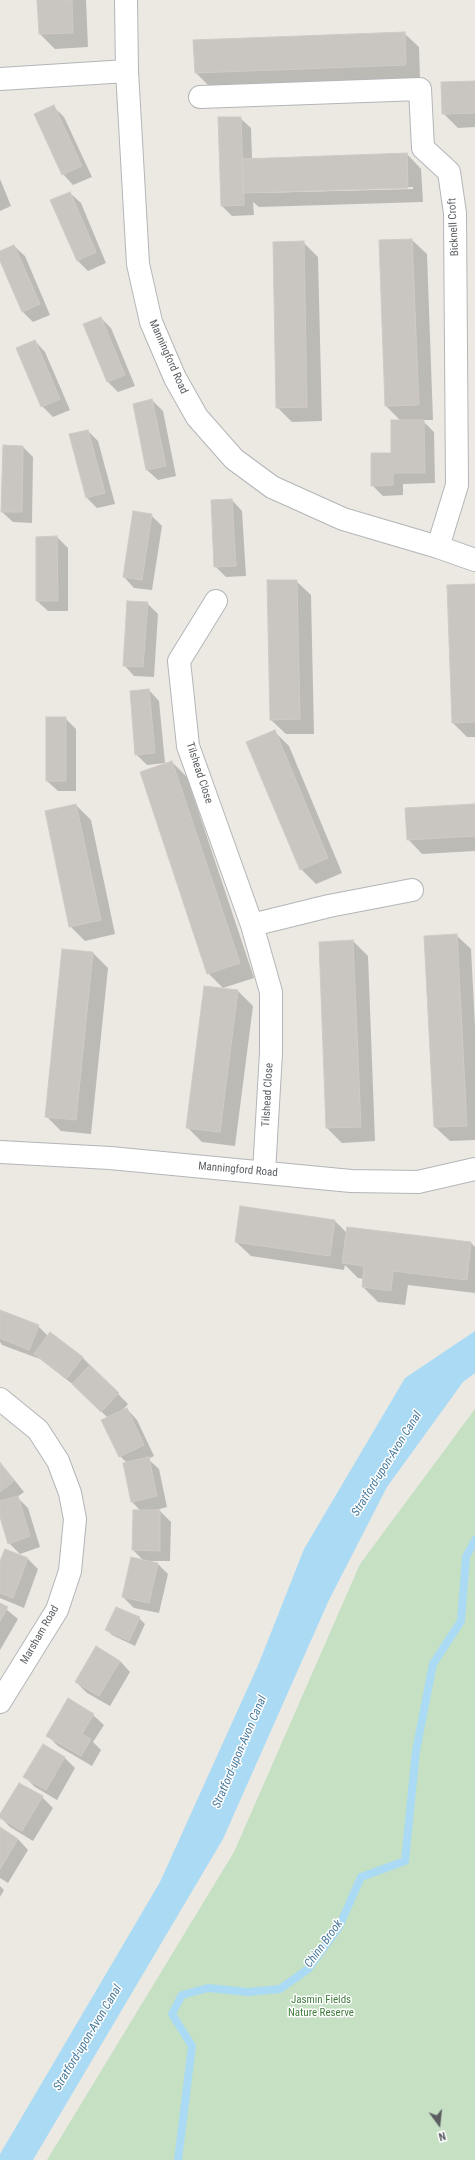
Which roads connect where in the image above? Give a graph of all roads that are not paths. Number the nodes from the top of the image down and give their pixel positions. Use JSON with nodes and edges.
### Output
{"nodes":[{"id":1,"x":126,"y":0,"type":"edge"},
{"id":2,"x":127,"y":71,"type":"junction"},
{"id":3,"x":0,"y":79,"type":"edge"},
{"id":4,"x":200,"y":97,"type":"dead end"},
{"id":5,"x":438,"y":547,"type":"junction"},
{"id":6,"x":475,"y":560,"type":"edge"},
{"id":7,"x":216,"y":601,"type":"dead end"},
{"id":8,"x":412,"y":890,"type":"dead end"},
{"id":9,"x":252,"y":924,"type":"junction"},
{"id":10,"x":0,"y":1152,"type":"edge"},
{"id":11,"x":475,"y":1169,"type":"edge"},
{"id":12,"x":264,"y":1172,"type":"junction"},
{"id":13,"x":0,"y":1399,"type":"edge"},
{"id":14,"x":0,"y":1702,"type":"edge"}],
"edges":[{"from":1,"to":2,"type":"street","name":"Manningford Road"},
{"from":2,"to":3,"type":"street"},
{"from":2,"to":5,"type":"street","name":"Manningford Road"},
{"from":4,"to":5,"type":"street","name":"Bicknell Croft"},
{"from":5,"to":6,"type":"street","name":"Manningford Road"},
{"from":7,"to":9,"type":"street","name":"Tilshead Close"},
{"from":8,"to":9,"type":"street"},
{"from":9,"to":12,"type":"street","name":"Tilshead Close"},
{"from":10,"to":12,"type":"street","name":"Manningford Road"},
{"from":11,"to":12,"type":"street","name":"Manningford Road"},
{"from":13,"to":14,"type":"street","name":"Marsham Road"}]}
